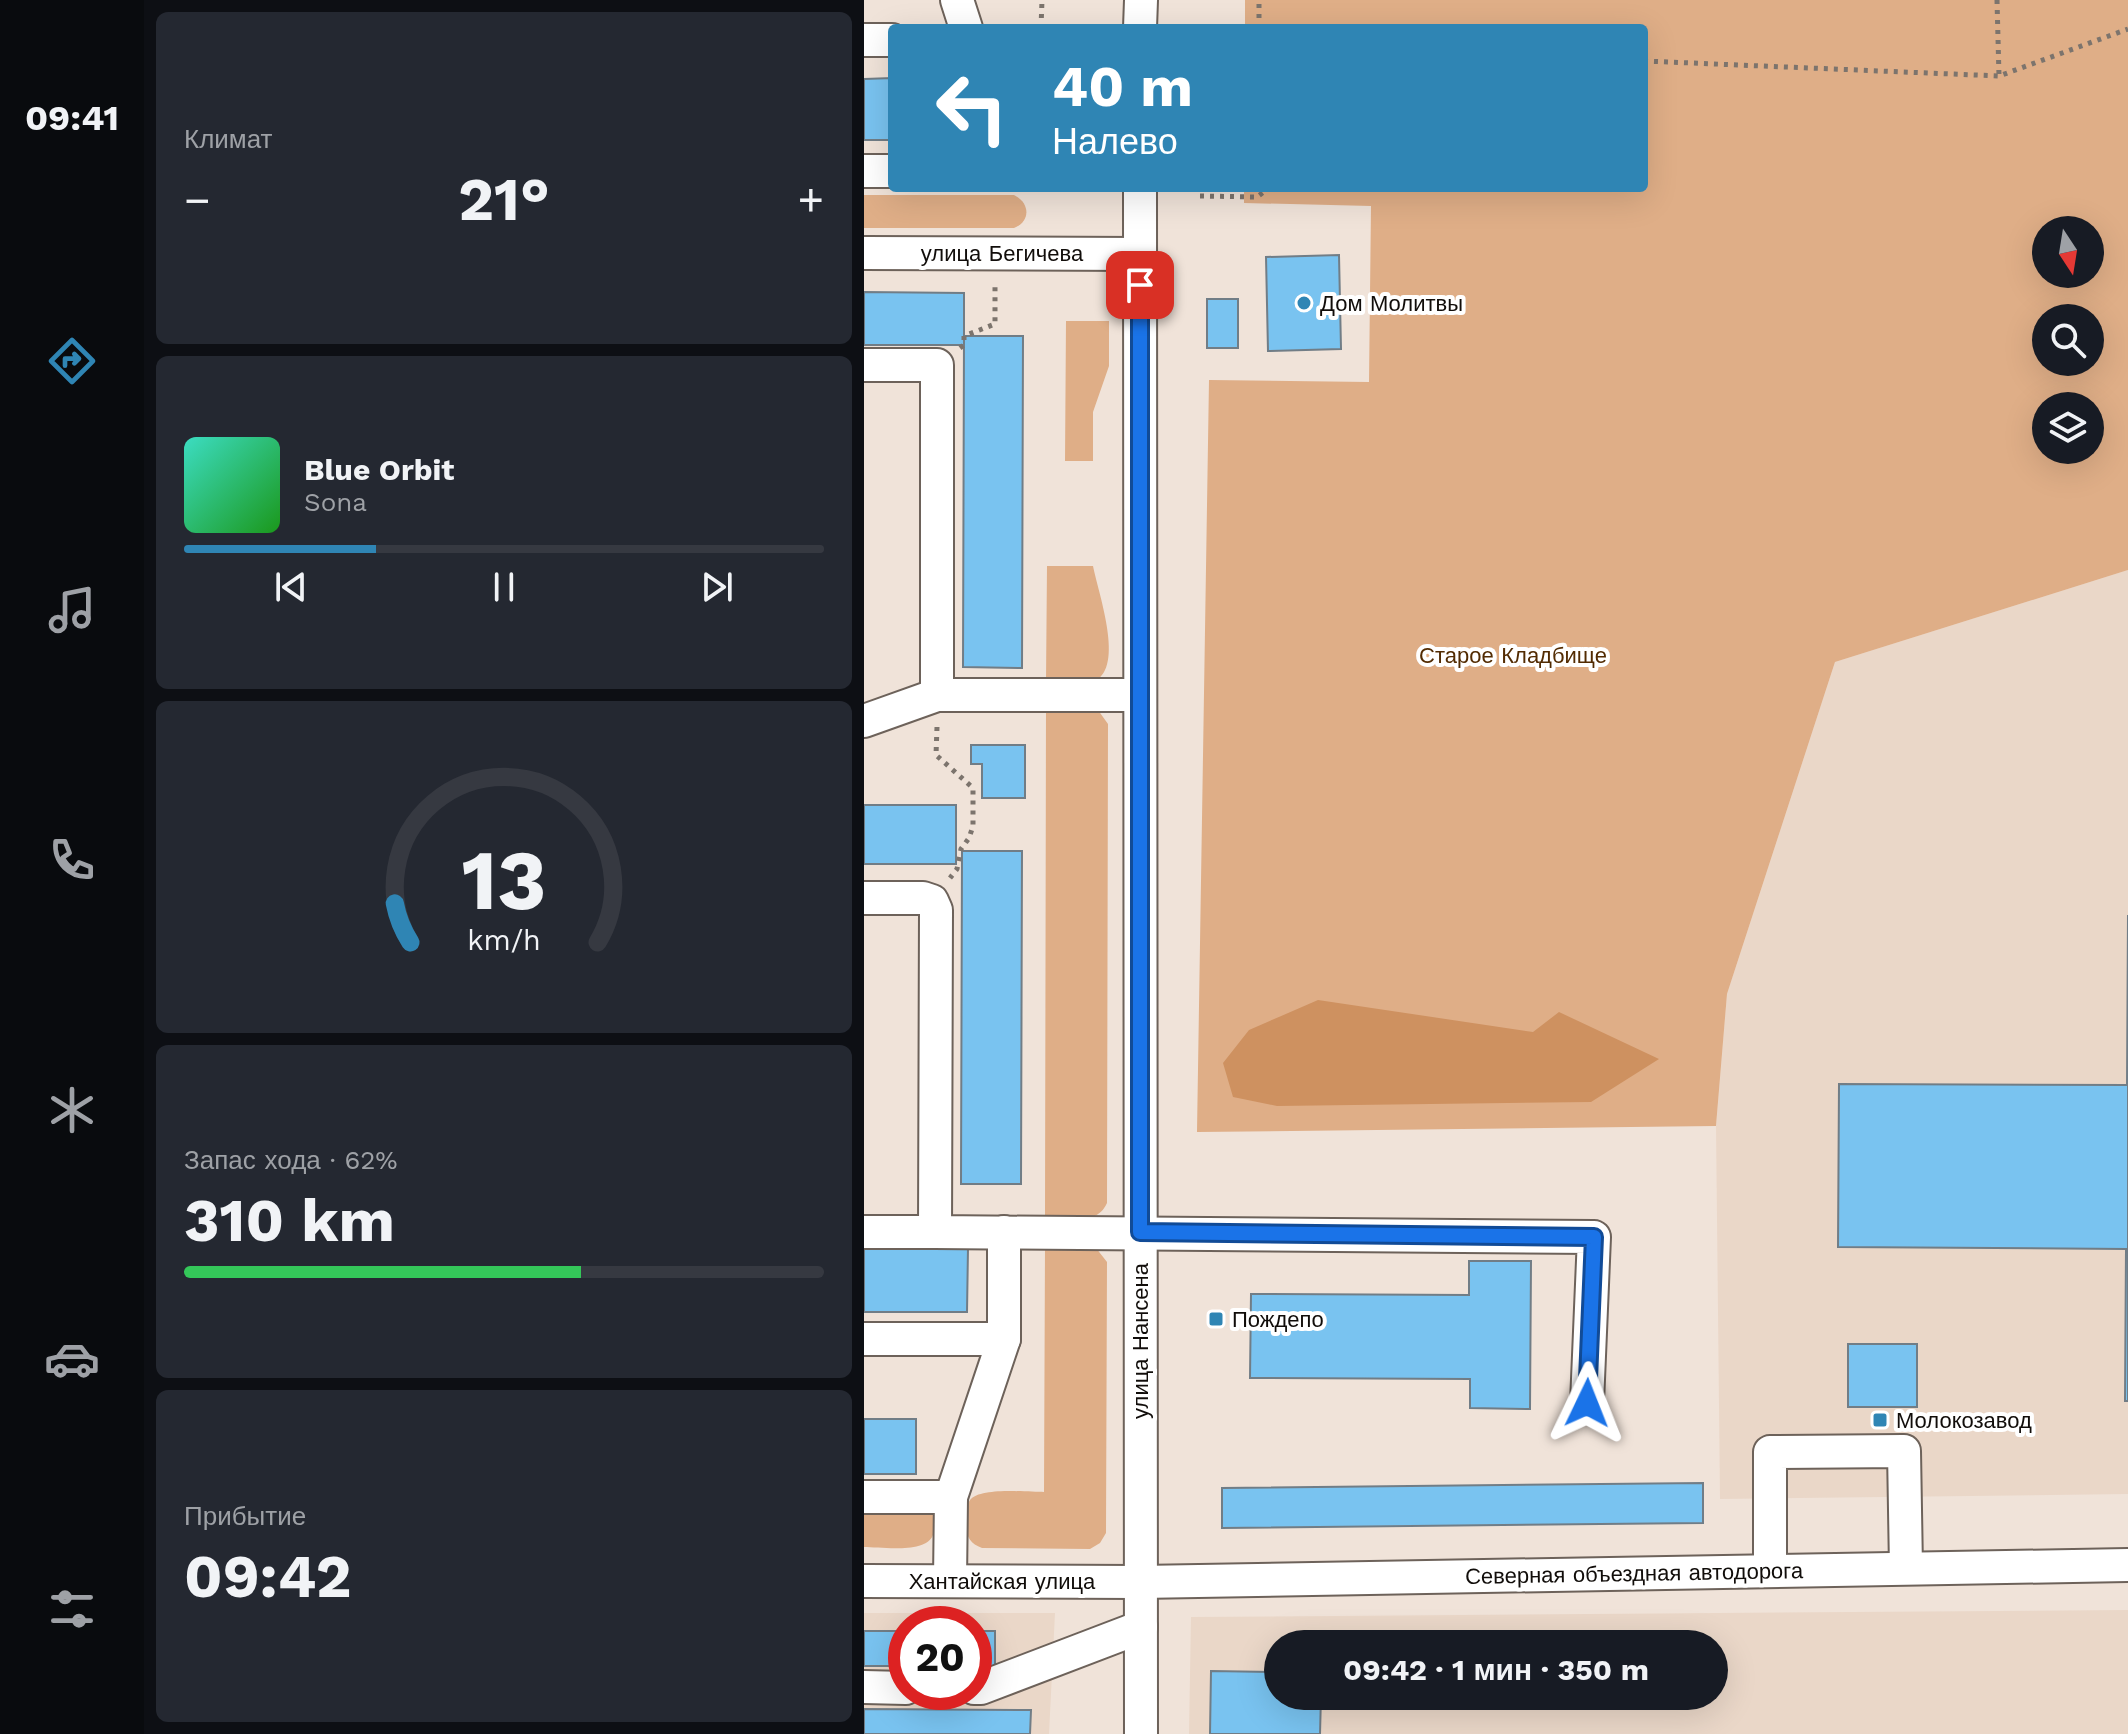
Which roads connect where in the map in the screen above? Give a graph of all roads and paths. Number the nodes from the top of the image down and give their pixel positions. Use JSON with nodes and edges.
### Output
{"nodes":[{"id":1,"x":957,"y":0,"type":"edge"},
{"id":2,"x":1042,"y":0,"type":"edge"},
{"id":3,"x":1141,"y":0,"type":"edge"},
{"id":4,"x":1259,"y":0,"type":"edge"},
{"id":5,"x":1997,"y":0,"type":"edge"},
{"id":6,"x":965,"y":24,"type":"edge"},
{"id":7,"x":1041,"y":24,"type":"edge"},
{"id":8,"x":1140,"y":24,"type":"edge"},
{"id":9,"x":1259,"y":24,"type":"edge"},
{"id":10,"x":2128,"y":29,"type":"edge"},
{"id":11,"x":864,"y":40,"type":"edge"},
{"id":12,"x":888,"y":40,"type":"edge"},
{"id":13,"x":1648,"y":61,"type":"edge"},
{"id":14,"x":1999,"y":76,"type":"junction"},
{"id":15,"x":864,"y":171,"type":"edge"},
{"id":16,"x":888,"y":171,"type":"edge"},
{"id":17,"x":1140,"y":192,"type":"edge"},
{"id":18,"x":1257,"y":192,"type":"edge"},
{"id":19,"x":1264,"y":192,"type":"edge"},
{"id":20,"x":1200,"y":196,"type":"dead end"},
{"id":21,"x":1257,"y":197,"type":"junction"},
{"id":22,"x":864,"y":253,"type":"edge"},
{"id":23,"x":1140,"y":254,"type":"junction"},
{"id":24,"x":995,"y":281,"type":"dead end"},
{"id":25,"x":864,"y":365,"type":"edge"},
{"id":26,"x":937,"y":365,"type":"junction"},
{"id":27,"x":937,"y":695,"type":"junction"},
{"id":28,"x":1140,"y":695,"type":"junction"},
{"id":29,"x":864,"y":721,"type":"edge"},
{"id":30,"x":864,"y":898,"type":"edge"},
{"id":31,"x":932,"y":901,"type":"junction"},
{"id":32,"x":864,"y":1232,"type":"edge"},
{"id":33,"x":935,"y":1232,"type":"junction"},
{"id":34,"x":1004,"y":1232,"type":"junction"},
{"id":35,"x":1140,"y":1232,"type":"junction"},
{"id":36,"x":864,"y":1339,"type":"edge"},
{"id":37,"x":1004,"y":1339,"type":"junction"},
{"id":38,"x":1587,"y":1403,"type":"dead end"},
{"id":39,"x":864,"y":1497,"type":"edge"},
{"id":40,"x":951,"y":1497,"type":"junction"},
{"id":41,"x":2128,"y":1565,"type":"edge"},
{"id":42,"x":1906,"y":1568,"type":"junction"},
{"id":43,"x":1770,"y":1571,"type":"junction"},
{"id":44,"x":864,"y":1581,"type":"edge"},
{"id":45,"x":950,"y":1581,"type":"junction"},
{"id":46,"x":1140,"y":1582,"type":"junction"},
{"id":47,"x":1141,"y":1627,"type":"junction"},
{"id":48,"x":992,"y":1684,"type":"edge"},
{"id":49,"x":864,"y":1687,"type":"edge"},
{"id":50,"x":888,"y":1688,"type":"edge"},
{"id":51,"x":1141,"y":1734,"type":"edge"}],
"edges":[{"from":1,"to":6,"type":"street"},
{"from":2,"to":7,"type":"path"},
{"from":3,"to":8,"type":"street"},
{"from":4,"to":9,"type":"path"},
{"from":5,"to":14,"type":"path"},
{"from":10,"to":14,"type":"path"},
{"from":11,"to":12,"type":"street"},
{"from":13,"to":14,"type":"path"},
{"from":15,"to":16,"type":"street"},
{"from":17,"to":23,"type":"street","name":"улица Нансена"},
{"from":18,"to":21,"type":"path"},
{"from":19,"to":21,"type":"path"},
{"from":20,"to":21,"type":"path"},
{"from":22,"to":23,"type":"street","name":"улица Бегичева"},
{"from":23,"to":28,"type":"street","name":"улица Нансена"},
{"from":24,"to":26,"type":"path"},
{"from":25,"to":26,"type":"street"},
{"from":26,"to":27,"type":"street"},
{"from":27,"to":28,"type":"street"},
{"from":27,"to":29,"type":"street"},
{"from":27,"to":31,"type":"path"},
{"from":28,"to":35,"type":"street","name":"улица Нансена"},
{"from":30,"to":31,"type":"street"},
{"from":31,"to":33,"type":"street"},
{"from":32,"to":33,"type":"street"},
{"from":33,"to":34,"type":"street"},
{"from":34,"to":35,"type":"street"},
{"from":34,"to":37,"type":"street"},
{"from":35,"to":38,"type":"street"},
{"from":35,"to":46,"type":"street","name":"улица Нансена"},
{"from":36,"to":37,"type":"street"},
{"from":37,"to":40,"type":"street"},
{"from":39,"to":40,"type":"street"},
{"from":40,"to":45,"type":"street"},
{"from":41,"to":42,"type":"street","name":"Северная объездная автодорога"},
{"from":42,"to":43,"type":"street","name":"Северная объездная автодорога"},
{"from":42,"to":43,"type":"street"},
{"from":43,"to":46,"type":"street","name":"Северная объездная автодорога"},
{"from":44,"to":45,"type":"street","name":"Хантайская улица"},
{"from":45,"to":46,"type":"street","name":"Хантайская улица"},
{"from":46,"to":47,"type":"street","name":"улица Нансена"},
{"from":47,"to":48,"type":"street"},
{"from":47,"to":51,"type":"street","name":"улица Нансена"},
{"from":49,"to":50,"type":"street"}]}
